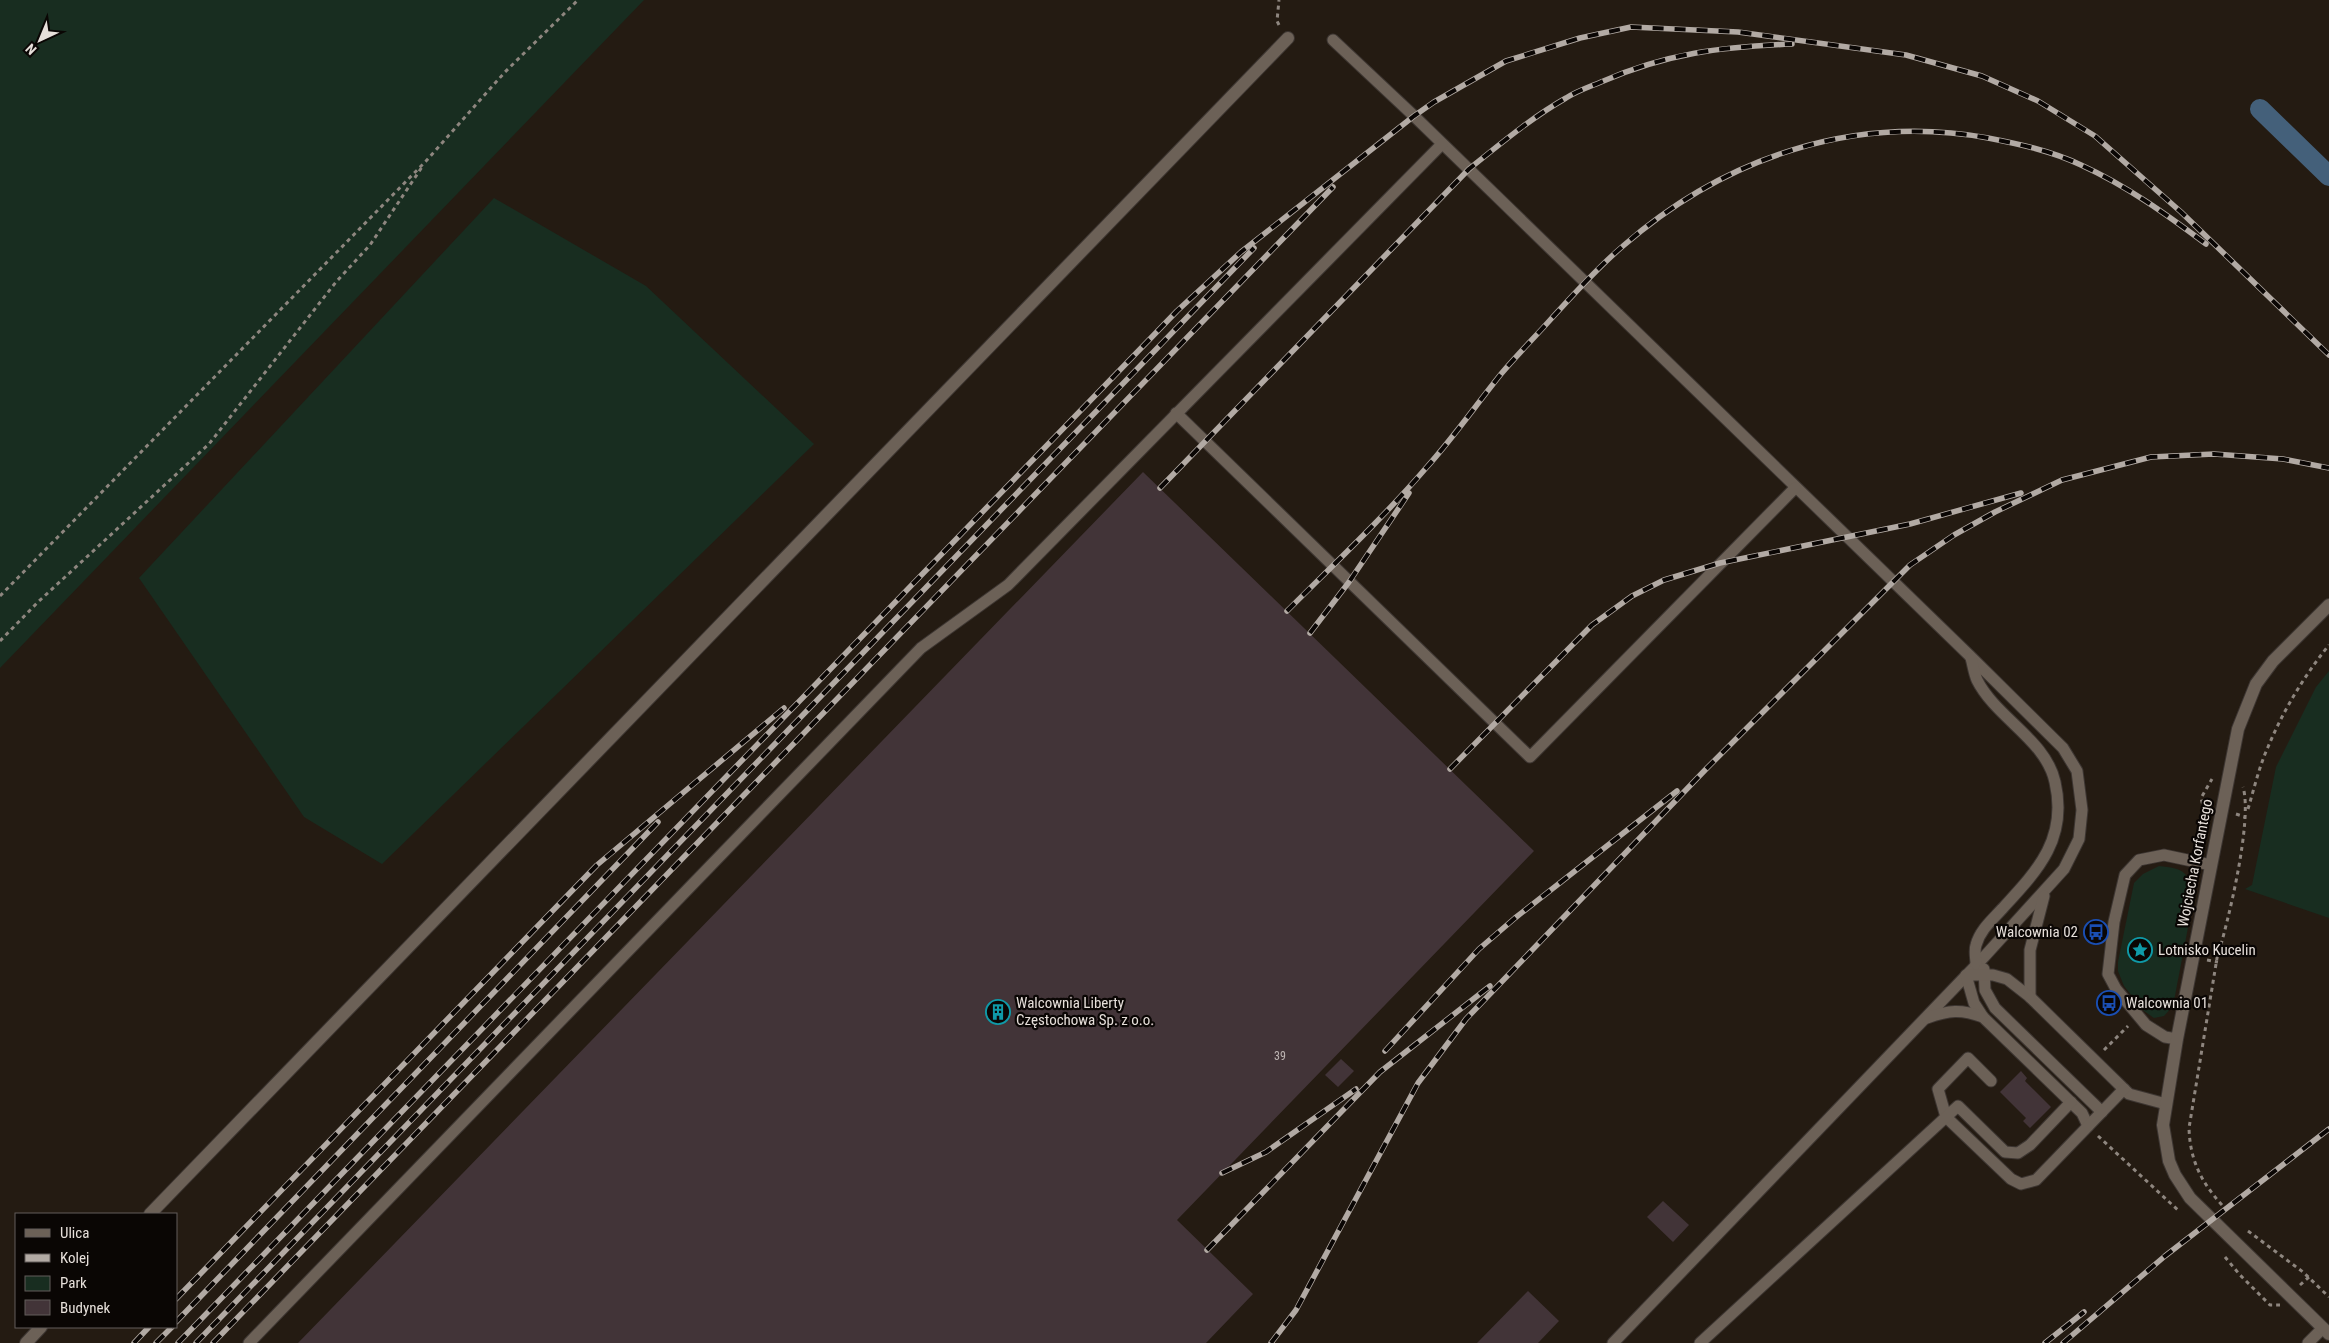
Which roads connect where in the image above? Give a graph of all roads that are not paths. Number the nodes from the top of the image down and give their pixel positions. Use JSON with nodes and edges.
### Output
{"nodes":[{"id":1,"x":1288,"y":38,"type":"road end"},
{"id":2,"x":1332,"y":40,"type":"dead end"},
{"id":3,"x":1442,"y":144,"type":"junction"},
{"id":4,"x":1176,"y":413,"type":"junction"},
{"id":5,"x":1795,"y":488,"type":"junction"},
{"id":6,"x":2329,"y":605,"type":"edge"},
{"id":7,"x":1971,"y":657,"type":"junction"},
{"id":8,"x":2211,"y":866,"type":"junction"},
{"id":9,"x":2048,"y":888,"type":"junction"},
{"id":10,"x":1980,"y":960,"type":"junction"},
{"id":11,"x":1966,"y":975,"type":"junction"},
{"id":12,"x":1984,"y":975,"type":"junction"},
{"id":13,"x":1951,"y":991,"type":"junction"},
{"id":14,"x":1970,"y":994,"type":"junction"},
{"id":15,"x":2030,"y":998,"type":"junction"},
{"id":16,"x":1994,"y":1008,"type":"junction"},
{"id":17,"x":1983,"y":1017,"type":"junction"},
{"id":18,"x":1924,"y":1019,"type":"junction"},
{"id":19,"x":2178,"y":1039,"type":"junction"},
{"id":20,"x":1991,"y":1081,"type":"dead end"},
{"id":21,"x":2124,"y":1089,"type":"junction"},
{"id":22,"x":2071,"y":1102,"type":"junction"},
{"id":23,"x":2166,"y":1104,"type":"junction"},
{"id":24,"x":2102,"y":1112,"type":"junction"},
{"id":25,"x":1946,"y":1117,"type":"junction"},
{"id":26,"x":2088,"y":1126,"type":"junction"},
{"id":27,"x":151,"y":1213,"type":"edge"},
{"id":28,"x":40,"y":1328,"type":"edge"},
{"id":29,"x":2326,"y":1331,"type":"edge"},
{"id":30,"x":26,"y":1343,"type":"edge"},
{"id":31,"x":248,"y":1343,"type":"edge"},
{"id":32,"x":1613,"y":1343,"type":"edge"},
{"id":33,"x":1700,"y":1343,"type":"edge"},
{"id":34,"x":2308,"y":1343,"type":"edge"}],
"edges":[{"from":1,"to":27,"type":"street"},
{"from":2,"to":3,"type":"lane"},
{"from":3,"to":4,"type":"lane"},
{"from":3,"to":5,"type":"lane"},
{"from":4,"to":5,"type":"lane"},
{"from":4,"to":31,"type":"lane"},
{"from":5,"to":7,"type":"lane"},
{"from":6,"to":8,"type":"street","name":"Wojciecha Korfantego"},
{"from":7,"to":9,"type":"lane"},
{"from":7,"to":10,"type":"lane"},
{"from":8,"to":19,"type":"street","name":"Wojciecha Korfantego"},
{"from":8,"to":19,"type":"lane"},
{"from":9,"to":10,"type":"lane"},
{"from":9,"to":15,"type":"lane"},
{"from":10,"to":11,"type":"lane"},
{"from":10,"to":12,"type":"lane"},
{"from":11,"to":12,"type":"lane"},
{"from":11,"to":13,"type":"lane"},
{"from":11,"to":14,"type":"lane"},
{"from":12,"to":15,"type":"lane"},
{"from":12,"to":16,"type":"lane"},
{"from":13,"to":14,"type":"lane"},
{"from":13,"to":18,"type":"lane"},
{"from":14,"to":16,"type":"lane"},
{"from":14,"to":17,"type":"lane"},
{"from":15,"to":21,"type":"lane"},
{"from":16,"to":24,"type":"lane"},
{"from":17,"to":18,"type":"lane"},
{"from":17,"to":22,"type":"lane"},
{"from":18,"to":32,"type":"lane"},
{"from":19,"to":23,"type":"street","name":"Wojciecha Korfantego"},
{"from":20,"to":25,"type":"lane"},
{"from":21,"to":23,"type":"lane"},
{"from":21,"to":24,"type":"lane"},
{"from":22,"to":25,"type":"lane"},
{"from":22,"to":26,"type":"lane"},
{"from":23,"to":29,"type":"street","name":"Wojciecha Korfantego"},
{"from":24,"to":26,"type":"lane"},
{"from":25,"to":26,"type":"lane"},
{"from":25,"to":33,"type":"lane"},
{"from":28,"to":30,"type":"street"},
{"from":29,"to":34,"type":"lane"}]}
